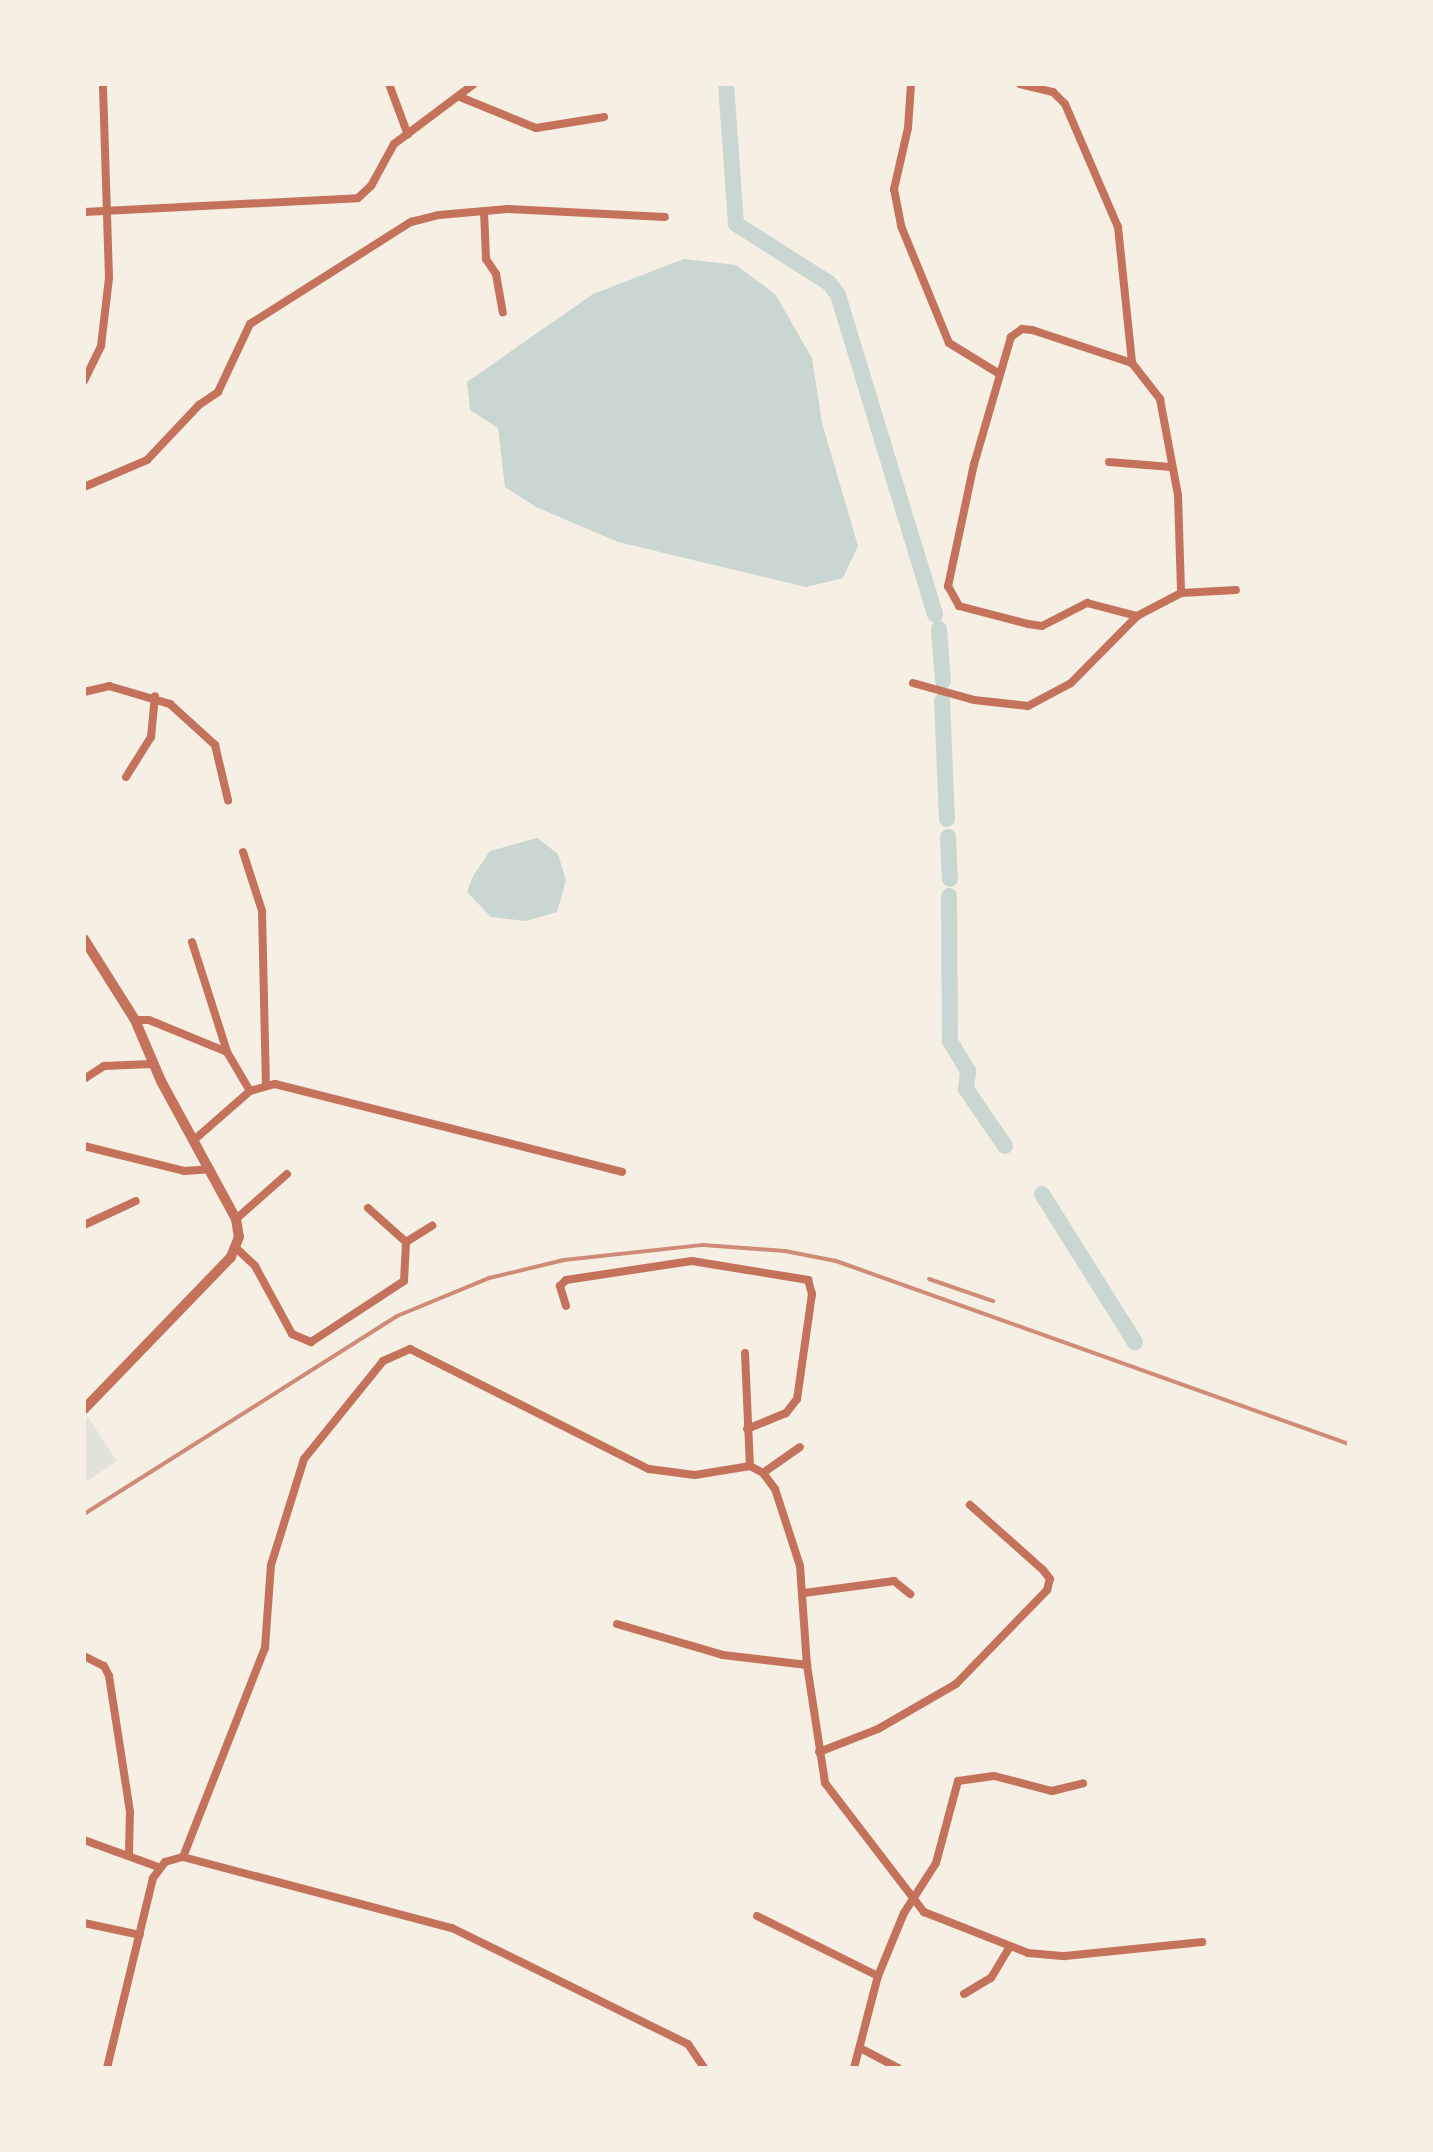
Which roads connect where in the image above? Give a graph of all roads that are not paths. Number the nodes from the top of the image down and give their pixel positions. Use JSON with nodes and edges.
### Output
{"nodes":[{"id":1,"x":103,"y":84,"type":"edge"},
{"id":2,"x":389,"y":84,"type":"edge"},
{"id":3,"x":474,"y":84,"type":"edge"},
{"id":4,"x":911,"y":84,"type":"edge"},
{"id":5,"x":1020,"y":84,"type":"edge"},
{"id":6,"x":460,"y":97,"type":"junction"},
{"id":7,"x":604,"y":117,"type":"dead end"},
{"id":8,"x":408,"y":135,"type":"junction"},
{"id":9,"x":107,"y":211,"type":"junction"},
{"id":10,"x":484,"y":211,"type":"junction"},
{"id":11,"x":84,"y":212,"type":"edge"},
{"id":12,"x":665,"y":217,"type":"dead end"},
{"id":13,"x":503,"y":312,"type":"dead end"},
{"id":14,"x":1132,"y":363,"type":"junction"},
{"id":15,"x":998,"y":373,"type":"junction"},
{"id":16,"x":84,"y":381,"type":"edge"},
{"id":17,"x":1109,"y":462,"type":"dead end"},
{"id":18,"x":1171,"y":467,"type":"junction"},
{"id":19,"x":84,"y":487,"type":"edge"},
{"id":20,"x":1236,"y":590,"type":"dead end"},
{"id":21,"x":1181,"y":593,"type":"junction"},
{"id":22,"x":1137,"y":616,"type":"junction"},
{"id":23,"x":913,"y":683,"type":"dead end"},
{"id":24,"x":84,"y":692,"type":"edge"},
{"id":25,"x":155,"y":696,"type":"junction"},
{"id":26,"x":126,"y":777,"type":"dead end"},
{"id":27,"x":228,"y":800,"type":"dead end"},
{"id":28,"x":243,"y":852,"type":"dead end"},
{"id":29,"x":84,"y":939,"type":"edge"},
{"id":30,"x":192,"y":942,"type":"dead end"},
{"id":31,"x":135,"y":1020,"type":"junction"},
{"id":32,"x":227,"y":1052,"type":"junction"},
{"id":33,"x":152,"y":1064,"type":"junction"},
{"id":34,"x":84,"y":1079,"type":"edge"},
{"id":35,"x":266,"y":1084,"type":"junction"},
{"id":36,"x":250,"y":1091,"type":"junction"},
{"id":37,"x":194,"y":1140,"type":"junction"},
{"id":38,"x":84,"y":1146,"type":"edge"},
{"id":39,"x":210,"y":1169,"type":"junction"},
{"id":40,"x":622,"y":1172,"type":"dead end"},
{"id":41,"x":287,"y":1174,"type":"dead end"},
{"id":42,"x":136,"y":1201,"type":"dead end"},
{"id":43,"x":368,"y":1208,"type":"dead end"},
{"id":44,"x":236,"y":1219,"type":"junction"},
{"id":45,"x":84,"y":1225,"type":"edge"},
{"id":46,"x":432,"y":1226,"type":"dead end"},
{"id":47,"x":406,"y":1242,"type":"junction"},
{"id":48,"x":236,"y":1248,"type":"junction"},
{"id":49,"x":566,"y":1306,"type":"dead end"},
{"id":50,"x":745,"y":1353,"type":"dead end"},
{"id":51,"x":84,"y":1409,"type":"edge"},
{"id":52,"x":747,"y":1429,"type":"junction"},
{"id":53,"x":800,"y":1447,"type":"dead end"},
{"id":54,"x":750,"y":1466,"type":"junction"},
{"id":55,"x":763,"y":1473,"type":"junction"},
{"id":56,"x":970,"y":1505,"type":"dead end"},
{"id":57,"x":804,"y":1593,"type":"junction"},
{"id":58,"x":910,"y":1594,"type":"dead end"},
{"id":59,"x":617,"y":1624,"type":"dead end"},
{"id":60,"x":84,"y":1656,"type":"edge"},
{"id":61,"x":807,"y":1665,"type":"junction"},
{"id":62,"x":819,"y":1752,"type":"junction"},
{"id":63,"x":1083,"y":1783,"type":"dead end"},
{"id":64,"x":84,"y":1840,"type":"edge"},
{"id":65,"x":129,"y":1853,"type":"junction"},
{"id":66,"x":183,"y":1857,"type":"junction"},
{"id":67,"x":158,"y":1867,"type":"junction"},
{"id":68,"x":912,"y":1899,"type":"junction"},
{"id":69,"x":757,"y":1916,"type":"dead end"},
{"id":70,"x":84,"y":1923,"type":"edge"},
{"id":71,"x":140,"y":1935,"type":"junction"},
{"id":72,"x":1202,"y":1942,"type":"dead end"},
{"id":73,"x":1009,"y":1948,"type":"junction"},
{"id":74,"x":878,"y":1976,"type":"junction"},
{"id":75,"x":964,"y":1994,"type":"dead end"},
{"id":76,"x":862,"y":2049,"type":"junction"},
{"id":77,"x":107,"y":2068,"type":"edge"},
{"id":78,"x":704,"y":2068,"type":"edge"},
{"id":79,"x":854,"y":2068,"type":"edge"},
{"id":80,"x":898,"y":2068,"type":"edge"}],
"edges":[{"from":1,"to":9,"type":"street"},
{"from":2,"to":8,"type":"street"},
{"from":3,"to":6,"type":"street"},
{"from":4,"to":15,"type":"street"},
{"from":5,"to":14,"type":"street"},
{"from":6,"to":7,"type":"street"},
{"from":6,"to":8,"type":"street"},
{"from":8,"to":9,"type":"street"},
{"from":9,"to":11,"type":"street"},
{"from":9,"to":16,"type":"street"},
{"from":10,"to":12,"type":"street"},
{"from":10,"to":13,"type":"street"},
{"from":10,"to":19,"type":"street"},
{"from":14,"to":15,"type":"street"},
{"from":14,"to":18,"type":"street"},
{"from":15,"to":22,"type":"street"},
{"from":17,"to":18,"type":"street"},
{"from":18,"to":21,"type":"street"},
{"from":20,"to":21,"type":"street"},
{"from":21,"to":22,"type":"street"},
{"from":22,"to":23,"type":"street"},
{"from":24,"to":25,"type":"street"},
{"from":25,"to":26,"type":"street"},
{"from":25,"to":27,"type":"street"},
{"from":28,"to":35,"type":"street"},
{"from":29,"to":31,"type":"street"},
{"from":30,"to":32,"type":"street"},
{"from":31,"to":32,"type":"street"},
{"from":31,"to":33,"type":"street"},
{"from":32,"to":36,"type":"street"},
{"from":33,"to":34,"type":"street"},
{"from":33,"to":37,"type":"street"},
{"from":35,"to":36,"type":"street"},
{"from":35,"to":40,"type":"street"},
{"from":36,"to":37,"type":"street"},
{"from":37,"to":39,"type":"street"},
{"from":38,"to":39,"type":"street"},
{"from":39,"to":44,"type":"street"},
{"from":41,"to":44,"type":"street"},
{"from":42,"to":45,"type":"street"},
{"from":43,"to":47,"type":"street"},
{"from":44,"to":48,"type":"street"},
{"from":46,"to":47,"type":"street"},
{"from":47,"to":48,"type":"street"},
{"from":48,"to":51,"type":"street"},
{"from":49,"to":52,"type":"street"},
{"from":50,"to":52,"type":"street"},
{"from":52,"to":54,"type":"street"},
{"from":53,"to":55,"type":"street"},
{"from":54,"to":55,"type":"street"},
{"from":54,"to":66,"type":"street"},
{"from":55,"to":57,"type":"street"},
{"from":56,"to":62,"type":"street"},
{"from":57,"to":58,"type":"street"},
{"from":57,"to":61,"type":"street"},
{"from":59,"to":61,"type":"street"},
{"from":60,"to":65,"type":"street"},
{"from":61,"to":62,"type":"street"},
{"from":62,"to":68,"type":"street"},
{"from":63,"to":68,"type":"street"},
{"from":64,"to":65,"type":"street"},
{"from":65,"to":67,"type":"street"},
{"from":66,"to":67,"type":"street"},
{"from":66,"to":78,"type":"street"},
{"from":67,"to":71,"type":"street"},
{"from":68,"to":73,"type":"street"},
{"from":68,"to":74,"type":"street"},
{"from":69,"to":74,"type":"street"},
{"from":70,"to":71,"type":"street"},
{"from":71,"to":77,"type":"street"},
{"from":72,"to":73,"type":"street"},
{"from":73,"to":75,"type":"street"},
{"from":74,"to":76,"type":"street"},
{"from":76,"to":79,"type":"street"},
{"from":76,"to":80,"type":"street"}]}
